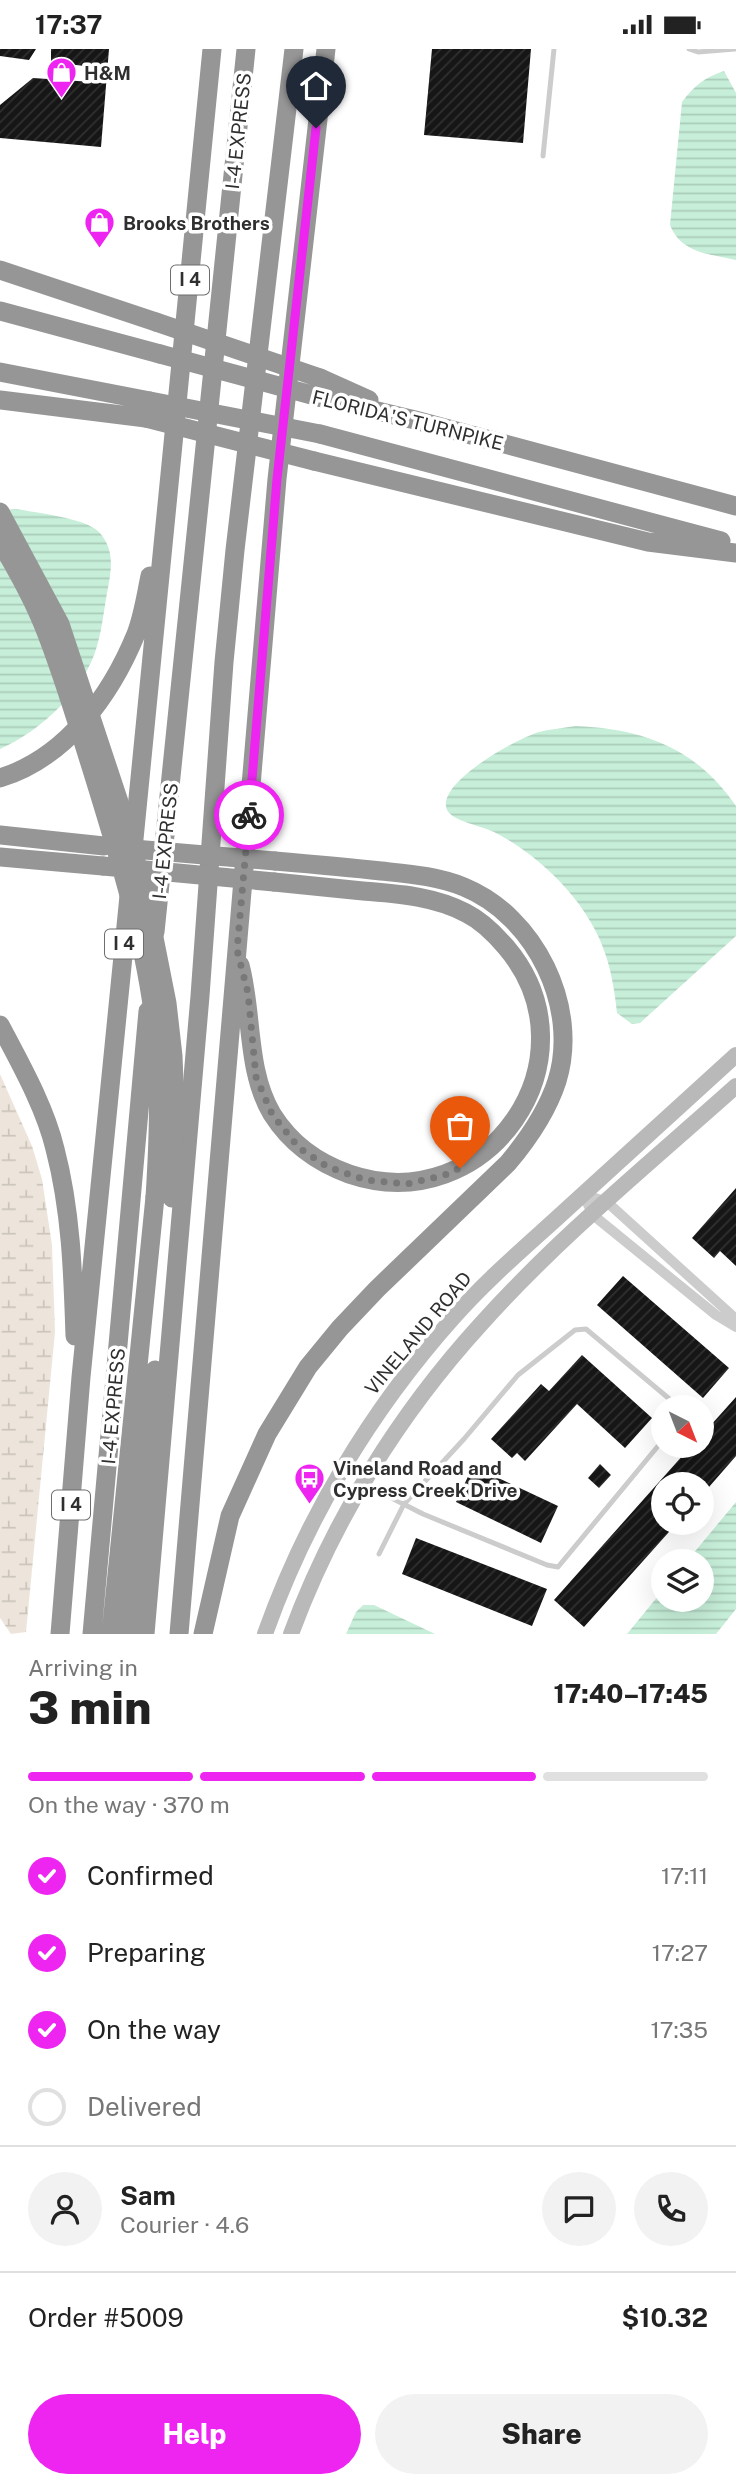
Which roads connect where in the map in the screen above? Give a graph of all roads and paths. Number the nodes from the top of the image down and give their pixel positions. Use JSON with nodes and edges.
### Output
{"nodes":[{"id":1,"x":212,"y":49,"type":"edge"},
{"id":2,"x":246,"y":49,"type":"edge"},
{"id":3,"x":258,"y":49,"type":"edge"},
{"id":4,"x":294,"y":49,"type":"edge"},
{"id":5,"x":326,"y":49,"type":"edge"},
{"id":6,"x":554,"y":49,"type":"edge"},
{"id":7,"x":689,"y":49,"type":"edge"},
{"id":8,"x":732,"y":50,"type":"edge"},
{"id":9,"x":543,"y":156,"type":"dead end"},
{"id":10,"x":235,"y":165,"type":"junction"},
{"id":11,"x":0,"y":270,"type":"edge"},
{"id":12,"x":0,"y":311,"type":"edge"},
{"id":13,"x":0,"y":372,"type":"edge"},
{"id":14,"x":319,"y":388,"type":"junction"},
{"id":15,"x":0,"y":400,"type":"edge"},
{"id":16,"x":148,"y":409,"type":"junction"},
{"id":17,"x":736,"y":506,"type":"edge"},
{"id":18,"x":167,"y":511,"type":"junction"},
{"id":19,"x":0,"y":512,"type":"edge"},
{"id":20,"x":0,"y":541,"type":"edge"},
{"id":21,"x":736,"y":545,"type":"edge"},
{"id":22,"x":736,"y":553,"type":"edge"},
{"id":23,"x":0,"y":778,"type":"edge"},
{"id":24,"x":0,"y":835,"type":"edge"},
{"id":25,"x":0,"y":857,"type":"edge"},
{"id":26,"x":237,"y":950,"type":"junction"},
{"id":27,"x":0,"y":1025,"type":"edge"},
{"id":28,"x":736,"y":1055,"type":"edge"},
{"id":29,"x":736,"y":1086,"type":"edge"},
{"id":30,"x":583,"y":1194,"type":"junction"},
{"id":31,"x":163,"y":1198,"type":"junction"},
{"id":32,"x":607,"y":1202,"type":"junction"},
{"id":33,"x":593,"y":1215,"type":"junction"},
{"id":34,"x":736,"y":1319,"type":"edge"},
{"id":35,"x":736,"y":1327,"type":"edge"},
{"id":36,"x":81,"y":1377,"type":"junction"},
{"id":37,"x":665,"y":1395,"type":"edge"},
{"id":38,"x":651,"y":1455,"type":"edge"},
{"id":39,"x":341,"y":1471,"type":"junction"},
{"id":40,"x":363,"y":1483,"type":"junction"},
{"id":41,"x":404,"y":1504,"type":"junction"},
{"id":42,"x":379,"y":1554,"type":"dead end"},
{"id":43,"x":60,"y":1634,"type":"edge"},
{"id":44,"x":92,"y":1634,"type":"edge"},
{"id":45,"x":111,"y":1634,"type":"edge"},
{"id":46,"x":128,"y":1634,"type":"edge"},
{"id":47,"x":145,"y":1634,"type":"edge"},
{"id":48,"x":179,"y":1634,"type":"edge"},
{"id":49,"x":203,"y":1634,"type":"edge"},
{"id":50,"x":265,"y":1634,"type":"edge"},
{"id":51,"x":291,"y":1634,"type":"edge"}],
"edges":[{"from":1,"to":18,"type":"highway","number":"I 4"},
{"from":2,"to":10,"type":"highway","name":"I-4 EXPRESS"},
{"from":3,"to":10,"type":"highway"},
{"from":4,"to":47,"type":"highway"},
{"from":5,"to":26,"type":"highway"},
{"from":6,"to":9,"type":"lane"},
{"from":7,"to":8,"type":"lane"},
{"from":10,"to":44,"type":"highway","name":"I-4 EXPRESS"},
{"from":11,"to":14,"type":"highway","bridge":true},
{"from":12,"to":14,"type":"highway","name":"FLORIDA'S TURNPIKE","bridge":true},
{"from":13,"to":16,"type":"highway","name":"FLORIDA'S TURNPIKE"},
{"from":14,"to":17,"type":"highway","name":"FLORIDA'S TURNPIKE"},
{"from":15,"to":16,"type":"highway"},
{"from":16,"to":21,"type":"highway","name":"FLORIDA'S TURNPIKE","bridge":true},
{"from":16,"to":22,"type":"highway","bridge":true},
{"from":18,"to":23,"type":"highway"},
{"from":18,"to":36,"type":"highway","number":"I 4"},
{"from":19,"to":31,"type":"highway","bridge":true},
{"from":20,"to":31,"type":"highway","bridge":true},
{"from":24,"to":49,"type":"highway","bridge":true},
{"from":25,"to":26,"type":"highway","bridge":true},
{"from":26,"to":48,"type":"highway"},
{"from":27,"to":36,"type":"highway"},
{"from":28,"to":30,"type":"street","name":"VINELAND ROAD"},
{"from":29,"to":32,"type":"street"},
{"from":30,"to":32,"type":"street"},
{"from":30,"to":33,"type":"street"},
{"from":30,"to":39,"type":"street","name":"VINELAND ROAD"},
{"from":31,"to":45,"type":"highway"},
{"from":31,"to":46,"type":"highway"},
{"from":32,"to":33,"type":"street"},
{"from":32,"to":34,"type":"street"},
{"from":33,"to":35,"type":"street"},
{"from":33,"to":40,"type":"street"},
{"from":36,"to":43,"type":"highway","number":"I 4"},
{"from":37,"to":41,"type":"lane"},
{"from":38,"to":41,"type":"lane"},
{"from":39,"to":40,"type":"street"},
{"from":39,"to":50,"type":"street","name":"VINELAND ROAD"},
{"from":40,"to":41,"type":"lane"},
{"from":40,"to":51,"type":"street"},
{"from":41,"to":42,"type":"lane"}]}
